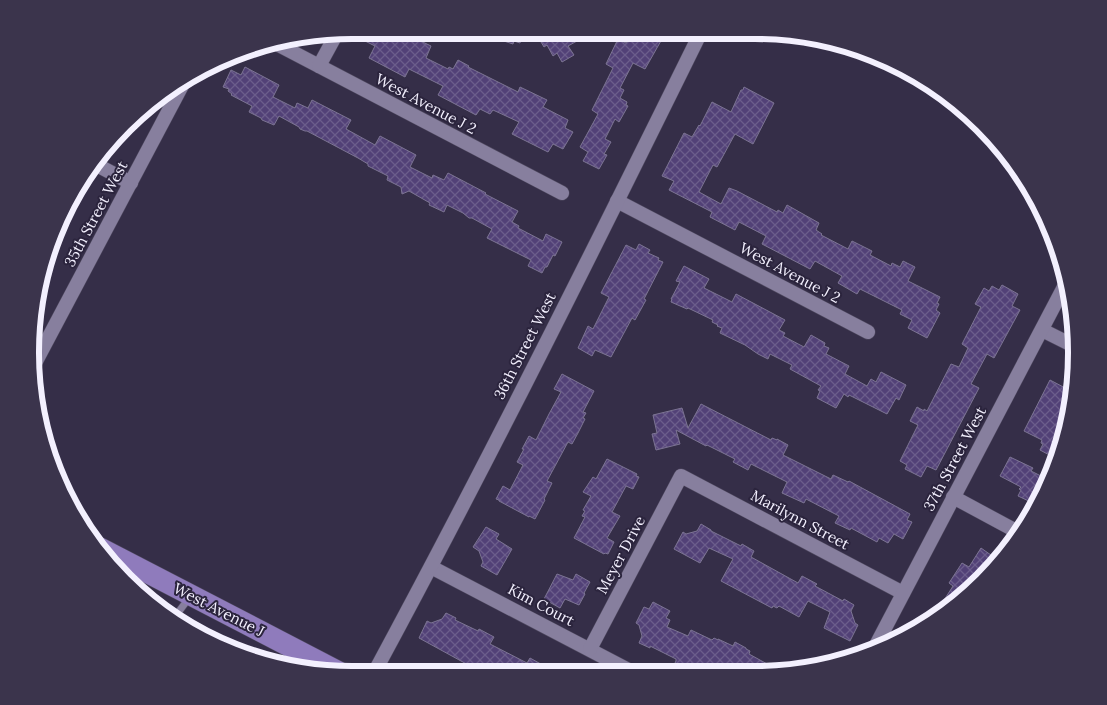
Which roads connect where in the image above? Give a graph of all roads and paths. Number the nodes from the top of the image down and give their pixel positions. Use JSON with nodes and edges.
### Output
{"nodes":[{"id":1,"x":334,"y":39,"type":"edge"},
{"id":2,"x":698,"y":39,"type":"edge"},
{"id":3,"x":282,"y":47,"type":"edge"},
{"id":4,"x":320,"y":66,"type":"junction"},
{"id":5,"x":179,"y":91,"type":"edge"},
{"id":6,"x":100,"y":167,"type":"edge"},
{"id":7,"x":131,"y":183,"type":"junction"},
{"id":8,"x":562,"y":194,"type":"dead end"},
{"id":9,"x":617,"y":201,"type":"junction"},
{"id":10,"x":1062,"y":292,"type":"edge"},
{"id":11,"x":1042,"y":330,"type":"junction"},
{"id":12,"x":868,"y":332,"type":"dead end"},
{"id":13,"x":1068,"y":343,"type":"edge"},
{"id":14,"x":39,"y":356,"type":"edge"},
{"id":15,"x":681,"y":476,"type":"joint"},
{"id":16,"x":953,"y":496,"type":"junction"},
{"id":17,"x":1013,"y":529,"type":"edge"},
{"id":18,"x":114,"y":555,"type":"edge"},
{"id":19,"x":431,"y":566,"type":"junction"},
{"id":20,"x":903,"y":593,"type":"junction"},
{"id":21,"x":190,"y":595,"type":"junction"},
{"id":22,"x":178,"y":613,"type":"edge"},
{"id":23,"x":878,"y":640,"type":"edge"},
{"id":24,"x":590,"y":649,"type":"junction"},
{"id":25,"x":326,"y":665,"type":"edge"},
{"id":26,"x":377,"y":666,"type":"edge"},
{"id":27,"x":621,"y":666,"type":"edge"}],
"edges":[{"from":1,"to":4,"type":"street"},
{"from":2,"to":9,"type":"street","name":"36th Street West"},
{"from":3,"to":4,"type":"street","name":"West Avenue J 2"},
{"from":4,"to":8,"type":"street","name":"West Avenue J 2"},
{"from":5,"to":7,"type":"street","name":"35th Street West"},
{"from":6,"to":7,"type":"street"},
{"from":7,"to":14,"type":"street","name":"35th Street West"},
{"from":9,"to":12,"type":"street","name":"West Avenue J 2"},
{"from":9,"to":19,"type":"street","name":"36th Street West"},
{"from":10,"to":11,"type":"street","name":"37th Street West"},
{"from":11,"to":13,"type":"street"},
{"from":11,"to":16,"type":"street","name":"37th Street West"},
{"from":15,"to":20,"type":"street","name":"Marilynn Street"},
{"from":15,"to":24,"type":"street","name":"Meyer Drive"},
{"from":16,"to":17,"type":"street"},
{"from":16,"to":20,"type":"street","name":"37th Street West"},
{"from":18,"to":21,"type":"main road","name":"West Avenue J"},
{"from":19,"to":24,"type":"street","name":"Kim Court"},
{"from":19,"to":26,"type":"street","name":"36th Street West"},
{"from":20,"to":23,"type":"street","name":"37th Street West"},
{"from":21,"to":22,"type":"lane"},
{"from":21,"to":25,"type":"main road","name":"West Avenue J"},
{"from":24,"to":27,"type":"street","name":"Kim Court"}]}
